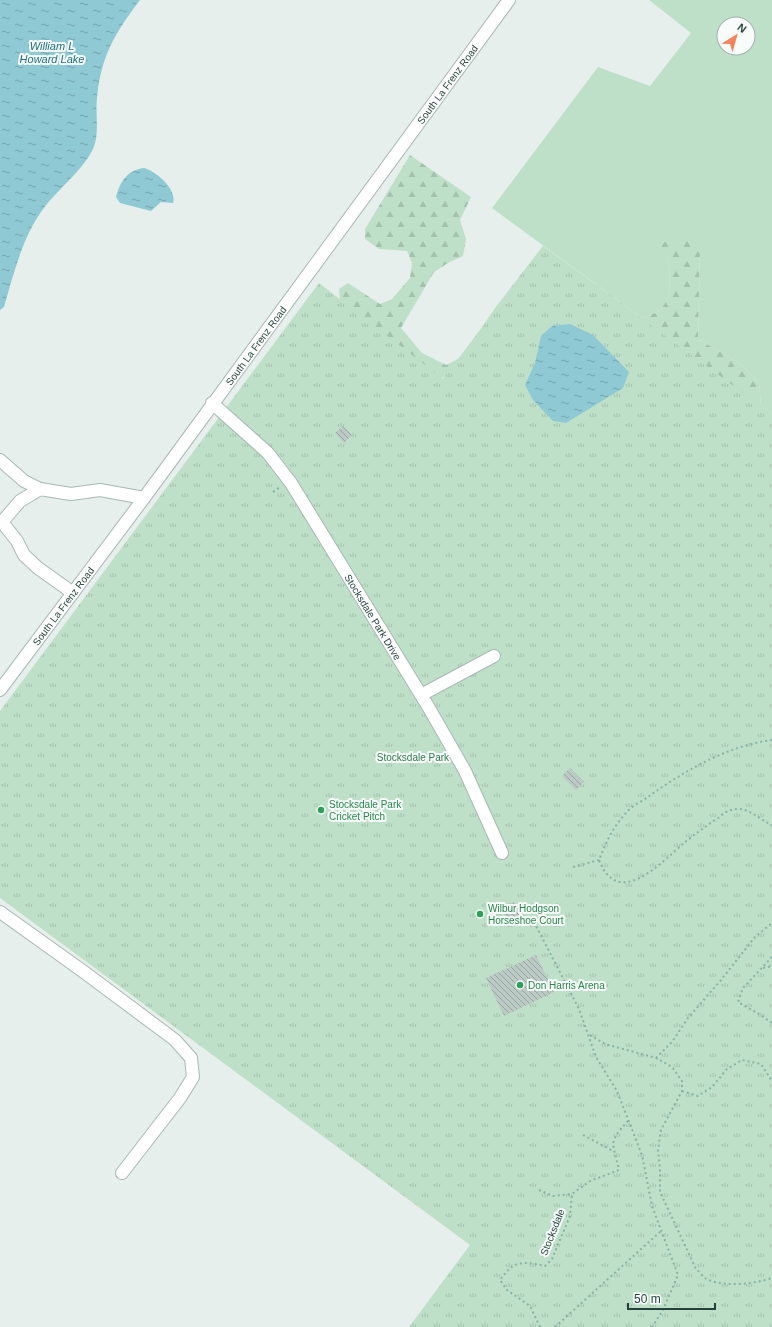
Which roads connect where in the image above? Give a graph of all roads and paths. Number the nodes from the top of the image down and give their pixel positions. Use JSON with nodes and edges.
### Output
{"nodes":[{"id":1,"x":509,"y":0,"type":"edge"},
{"id":2,"x":212,"y":403,"type":"junction"},
{"id":3,"x":0,"y":460,"type":"edge"},
{"id":4,"x":40,"y":489,"type":"junction"},
{"id":5,"x":144,"y":498,"type":"junction"},
{"id":6,"x":73,"y":593,"type":"junction"},
{"id":7,"x":494,"y":656,"type":"dead end"},
{"id":8,"x":0,"y":690,"type":"edge"},
{"id":9,"x":421,"y":695,"type":"junction"},
{"id":10,"x":772,"y":740,"type":"edge"},
{"id":11,"x":772,"y":825,"type":"edge"},
{"id":12,"x":502,"y":853,"type":"dead end"},
{"id":13,"x":599,"y":860,"type":"junction"},
{"id":14,"x":573,"y":867,"type":"dead end"},
{"id":15,"x":0,"y":912,"type":"edge"},
{"id":16,"x":534,"y":922,"type":"dead end"},
{"id":17,"x":772,"y":922,"type":"edge"},
{"id":18,"x":772,"y":957,"type":"edge"},
{"id":19,"x":772,"y":966,"type":"edge"},
{"id":20,"x":762,"y":968,"type":"junction"},
{"id":21,"x":772,"y":1023,"type":"edge"},
{"id":22,"x":589,"y":1035,"type":"junction"},
{"id":23,"x":656,"y":1058,"type":"junction"},
{"id":24,"x":772,"y":1081,"type":"edge"},
{"id":25,"x":682,"y":1091,"type":"junction"},
{"id":26,"x":628,"y":1121,"type":"junction"},
{"id":27,"x":583,"y":1135,"type":"dead end"},
{"id":28,"x":616,"y":1152,"type":"junction"},
{"id":29,"x":122,"y":1173,"type":"dead end"},
{"id":30,"x":539,"y":1190,"type":"dead end"},
{"id":31,"x":572,"y":1194,"type":"junction"},
{"id":32,"x":661,"y":1231,"type":"junction"},
{"id":33,"x":772,"y":1278,"type":"edge"},
{"id":34,"x":540,"y":1327,"type":"edge"},
{"id":35,"x":555,"y":1327,"type":"edge"},
{"id":36,"x":652,"y":1327,"type":"edge"}],
"edges":[{"from":1,"to":2,"type":"street","name":"South La Frenz Road"},
{"from":2,"to":5,"type":"street","name":"South La Frenz Road"},
{"from":2,"to":9,"type":"street","name":"Stocksdale Park Drive"},
{"from":3,"to":4,"type":"street"},
{"from":4,"to":5,"type":"street"},
{"from":4,"to":6,"type":"street"},
{"from":5,"to":6,"type":"street","name":"South La Frenz Road"},
{"from":6,"to":8,"type":"street","name":"South La Frenz Road"},
{"from":7,"to":9,"type":"street"},
{"from":9,"to":12,"type":"street","name":"Stocksdale Park Drive"},
{"from":10,"to":13,"type":"path"},
{"from":11,"to":13,"type":"path"},
{"from":13,"to":14,"type":"path"},
{"from":15,"to":29,"type":"street"},
{"from":16,"to":22,"type":"path"},
{"from":17,"to":23,"type":"path"},
{"from":18,"to":20,"type":"path"},
{"from":19,"to":20,"type":"path"},
{"from":20,"to":21,"type":"path"},
{"from":22,"to":23,"type":"path"},
{"from":22,"to":26,"type":"path"},
{"from":23,"to":25,"type":"path"},
{"from":24,"to":25,"type":"path"},
{"from":25,"to":33,"type":"path"},
{"from":26,"to":28,"type":"path"},
{"from":26,"to":32,"type":"path"},
{"from":27,"to":28,"type":"path"},
{"from":28,"to":31,"type":"path"},
{"from":30,"to":31,"type":"path"},
{"from":31,"to":34,"type":"path","name":"Stocksdale"},
{"from":32,"to":35,"type":"path"},
{"from":32,"to":36,"type":"path"}]}
